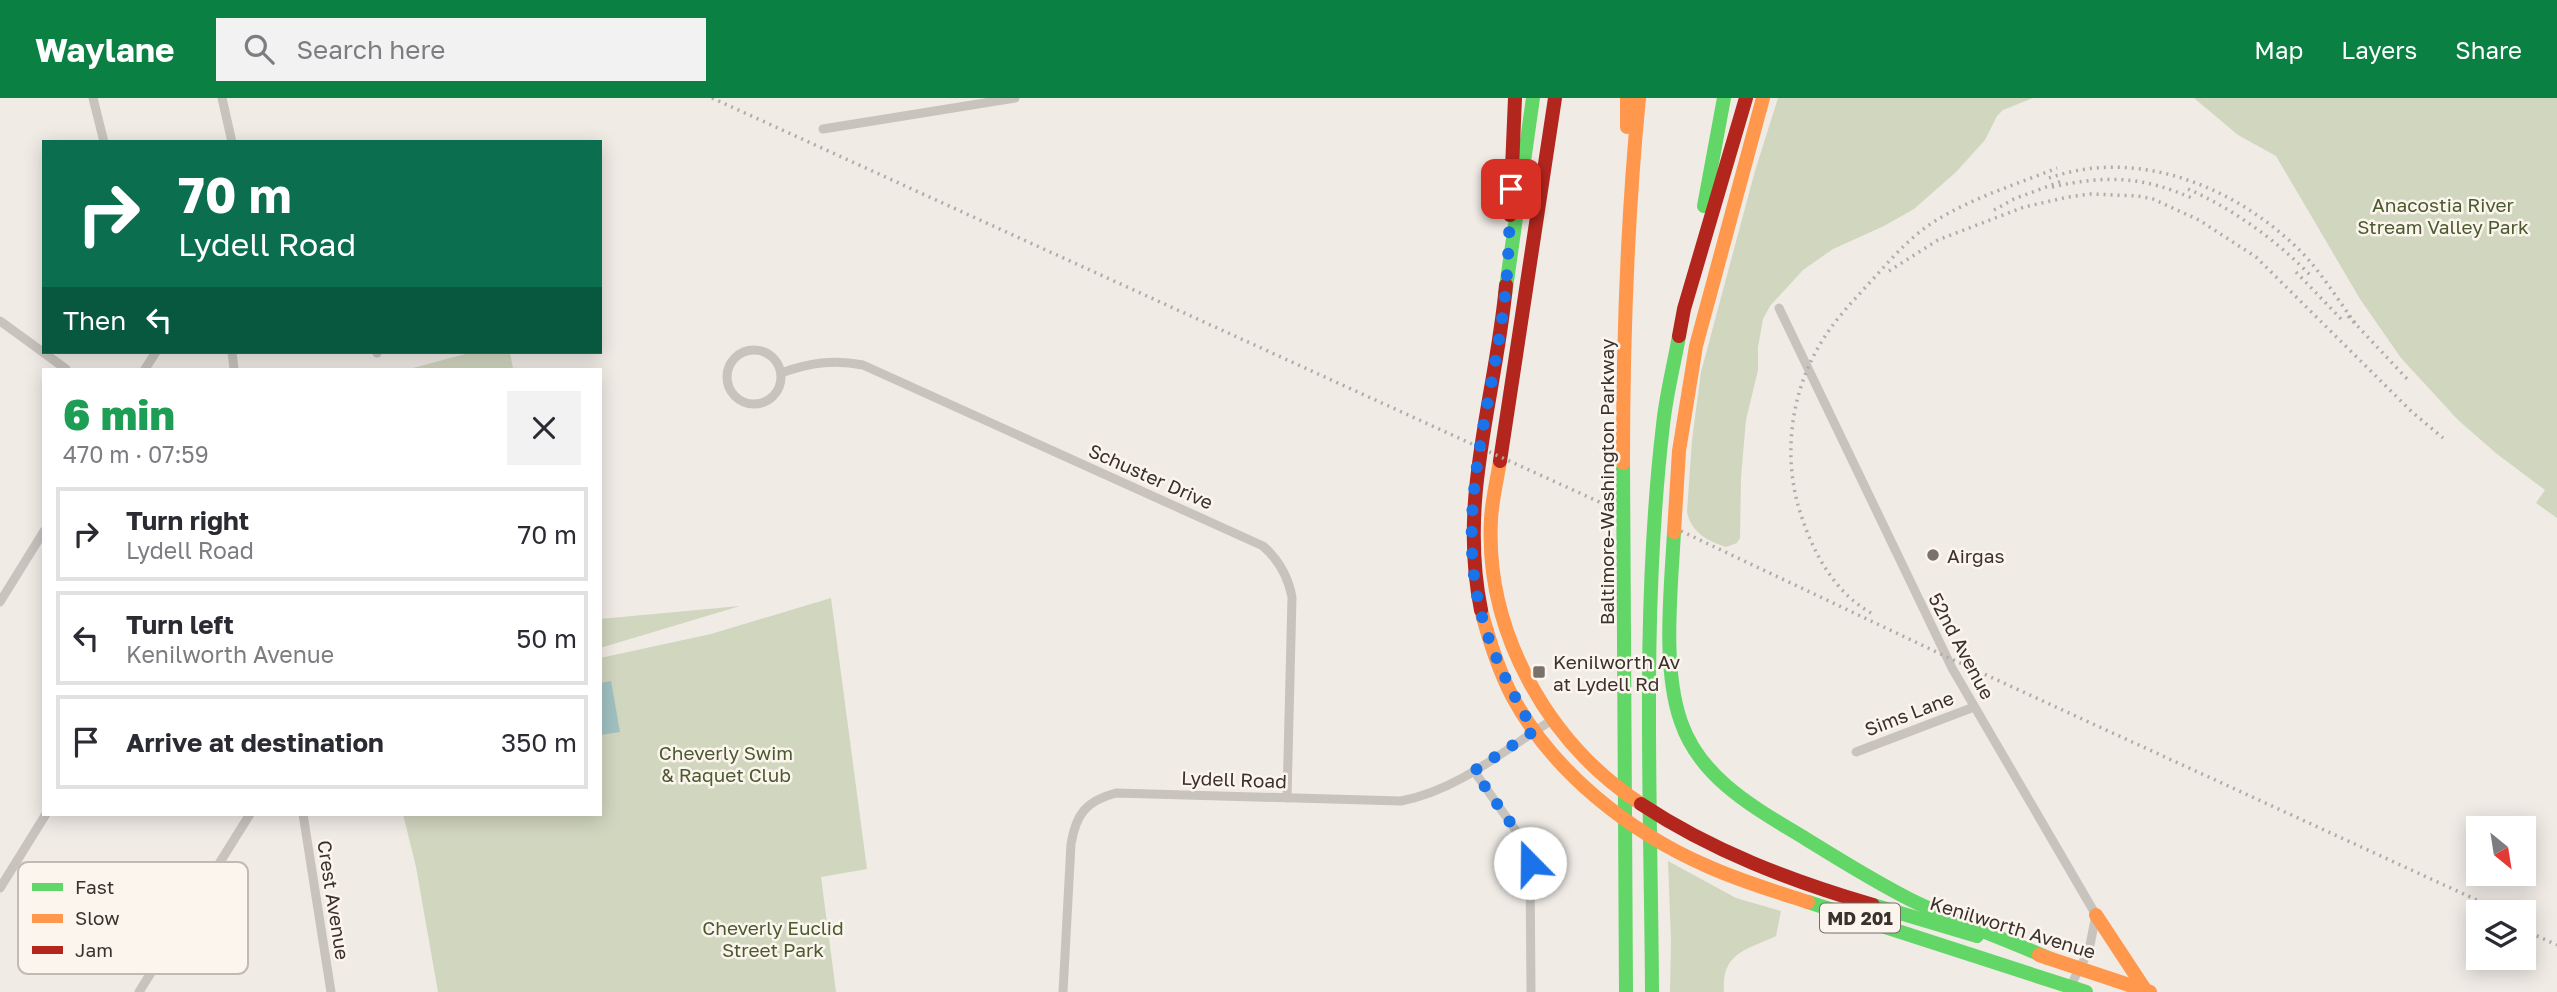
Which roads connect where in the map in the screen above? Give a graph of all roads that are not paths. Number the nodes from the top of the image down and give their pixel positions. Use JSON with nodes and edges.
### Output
{"nodes":[{"id":1,"x":93,"y":98,"type":"edge"},
{"id":2,"x":222,"y":98,"type":"edge"},
{"id":3,"x":1015,"y":98,"type":"edge"},
{"id":4,"x":1515,"y":98,"type":"edge"},
{"id":5,"x":1533,"y":98,"type":"edge"},
{"id":6,"x":1555,"y":98,"type":"edge"},
{"id":7,"x":1627,"y":98,"type":"edge"},
{"id":8,"x":1639,"y":98,"type":"edge"},
{"id":9,"x":1724,"y":98,"type":"edge"},
{"id":10,"x":1746,"y":98,"type":"edge"},
{"id":11,"x":1763,"y":98,"type":"edge"},
{"id":12,"x":953,"y":103,"type":"edge"},
{"id":13,"x":823,"y":129,"type":"dead end"},
{"id":14,"x":104,"y":140,"type":"edge"},
{"id":15,"x":232,"y":140,"type":"edge"},
{"id":16,"x":1629,"y":201,"type":"junction"},
{"id":17,"x":1689,"y":291,"type":"junction"},
{"id":18,"x":1505,"y":296,"type":"junction"},
{"id":19,"x":1779,"y":308,"type":"dead end"},
{"id":20,"x":0,"y":321,"type":"edge"},
{"id":21,"x":42,"y":352,"type":"edge"},
{"id":22,"x":45,"y":354,"type":"edge"},
{"id":23,"x":65,"y":368,"type":"edge"},
{"id":24,"x":781,"y":373,"type":"junction"},
{"id":25,"x":42,"y":534,"type":"edge"},
{"id":26,"x":0,"y":602,"type":"edge"},
{"id":27,"x":1974,"y":707,"type":"junction"},
{"id":28,"x":1552,"y":720,"type":"junction"},
{"id":29,"x":1534,"y":731,"type":"junction"},
{"id":30,"x":1856,"y":752,"type":"dead end"},
{"id":31,"x":1474,"y":771,"type":"junction"},
{"id":32,"x":1287,"y":797,"type":"junction"},
{"id":33,"x":45,"y":816,"type":"edge"},
{"id":34,"x":249,"y":816,"type":"edge"},
{"id":35,"x":303,"y":816,"type":"edge"},
{"id":36,"x":220,"y":862,"type":"edge"},
{"id":37,"x":0,"y":888,"type":"edge"},
{"id":38,"x":2096,"y":915,"type":"junction"},
{"id":39,"x":2048,"y":958,"type":"junction"},
{"id":40,"x":2081,"y":967,"type":"junction"},
{"id":41,"x":150,"y":974,"type":"edge"},
{"id":42,"x":2070,"y":987,"type":"junction"},
{"id":43,"x":2148,"y":991,"type":"edge"},
{"id":44,"x":139,"y":992,"type":"edge"},
{"id":45,"x":331,"y":992,"type":"edge"},
{"id":46,"x":1063,"y":992,"type":"edge"},
{"id":47,"x":1531,"y":992,"type":"edge"},
{"id":48,"x":1626,"y":992,"type":"edge"},
{"id":49,"x":1652,"y":992,"type":"edge"},
{"id":50,"x":2085,"y":992,"type":"edge"}],
"edges":[{"from":1,"to":14,"type":"street"},
{"from":2,"to":15,"type":"street"},
{"from":3,"to":12,"type":"street"},
{"from":4,"to":18,"type":"main road","name":"Kenilworth Avenue"},
{"from":5,"to":18,"type":"main road","number":"MD 201"},
{"from":6,"to":28,"type":"main road","name":"Kenilworth Avenue","number":"MD 201"},
{"from":7,"to":16,"type":"main road"},
{"from":8,"to":16,"type":"main road","name":"Baltimore-Washington Parkway"},
{"from":9,"to":17,"type":"main road"},
{"from":10,"to":17,"type":"main road"},
{"from":11,"to":39,"type":"main road"},
{"from":12,"to":13,"type":"street"},
{"from":16,"to":48,"type":"main road","name":"Baltimore-Washington Parkway"},
{"from":17,"to":49,"type":"main road"},
{"from":18,"to":29,"type":"main road","name":"Kenilworth Avenue","number":"MD 201"},
{"from":19,"to":27,"type":"street","name":"52nd Avenue"},
{"from":20,"to":21,"type":"street"},
{"from":22,"to":23,"type":"street"},
{"from":24,"to":24,"type":"street"},
{"from":24,"to":32,"type":"street","name":"Schuster Drive"},
{"from":25,"to":26,"type":"street"},
{"from":27,"to":30,"type":"street","name":"Sims Lane"},
{"from":27,"to":38,"type":"street","name":"52nd Avenue"},
{"from":28,"to":29,"type":"street","name":"Lydell Road"},
{"from":28,"to":39,"type":"main road","name":"Kenilworth Avenue","number":"MD 201"},
{"from":29,"to":31,"type":"street","name":"Lydell Road"},
{"from":29,"to":42,"type":"main road","name":"Kenilworth Avenue","number":"MD 201"},
{"from":31,"to":32,"type":"street","name":"Lydell Road"},
{"from":31,"to":47,"type":"street"},
{"from":32,"to":46,"type":"street","name":"Lydell Road"},
{"from":33,"to":37,"type":"street"},
{"from":34,"to":36,"type":"street"},
{"from":35,"to":45,"type":"street","name":"Crest Avenue"},
{"from":38,"to":40,"type":"street"},
{"from":38,"to":43,"type":"main road"},
{"from":39,"to":40,"type":"main road","name":"Kenilworth Avenue","number":"MD 201"},
{"from":40,"to":42,"type":"street"},
{"from":40,"to":43,"type":"main road","name":"Kenilworth Avenue","number":"MD 201"},
{"from":41,"to":44,"type":"street"},
{"from":42,"to":50,"type":"main road","name":"Kenilworth Avenue","number":"MD 201"}]}
